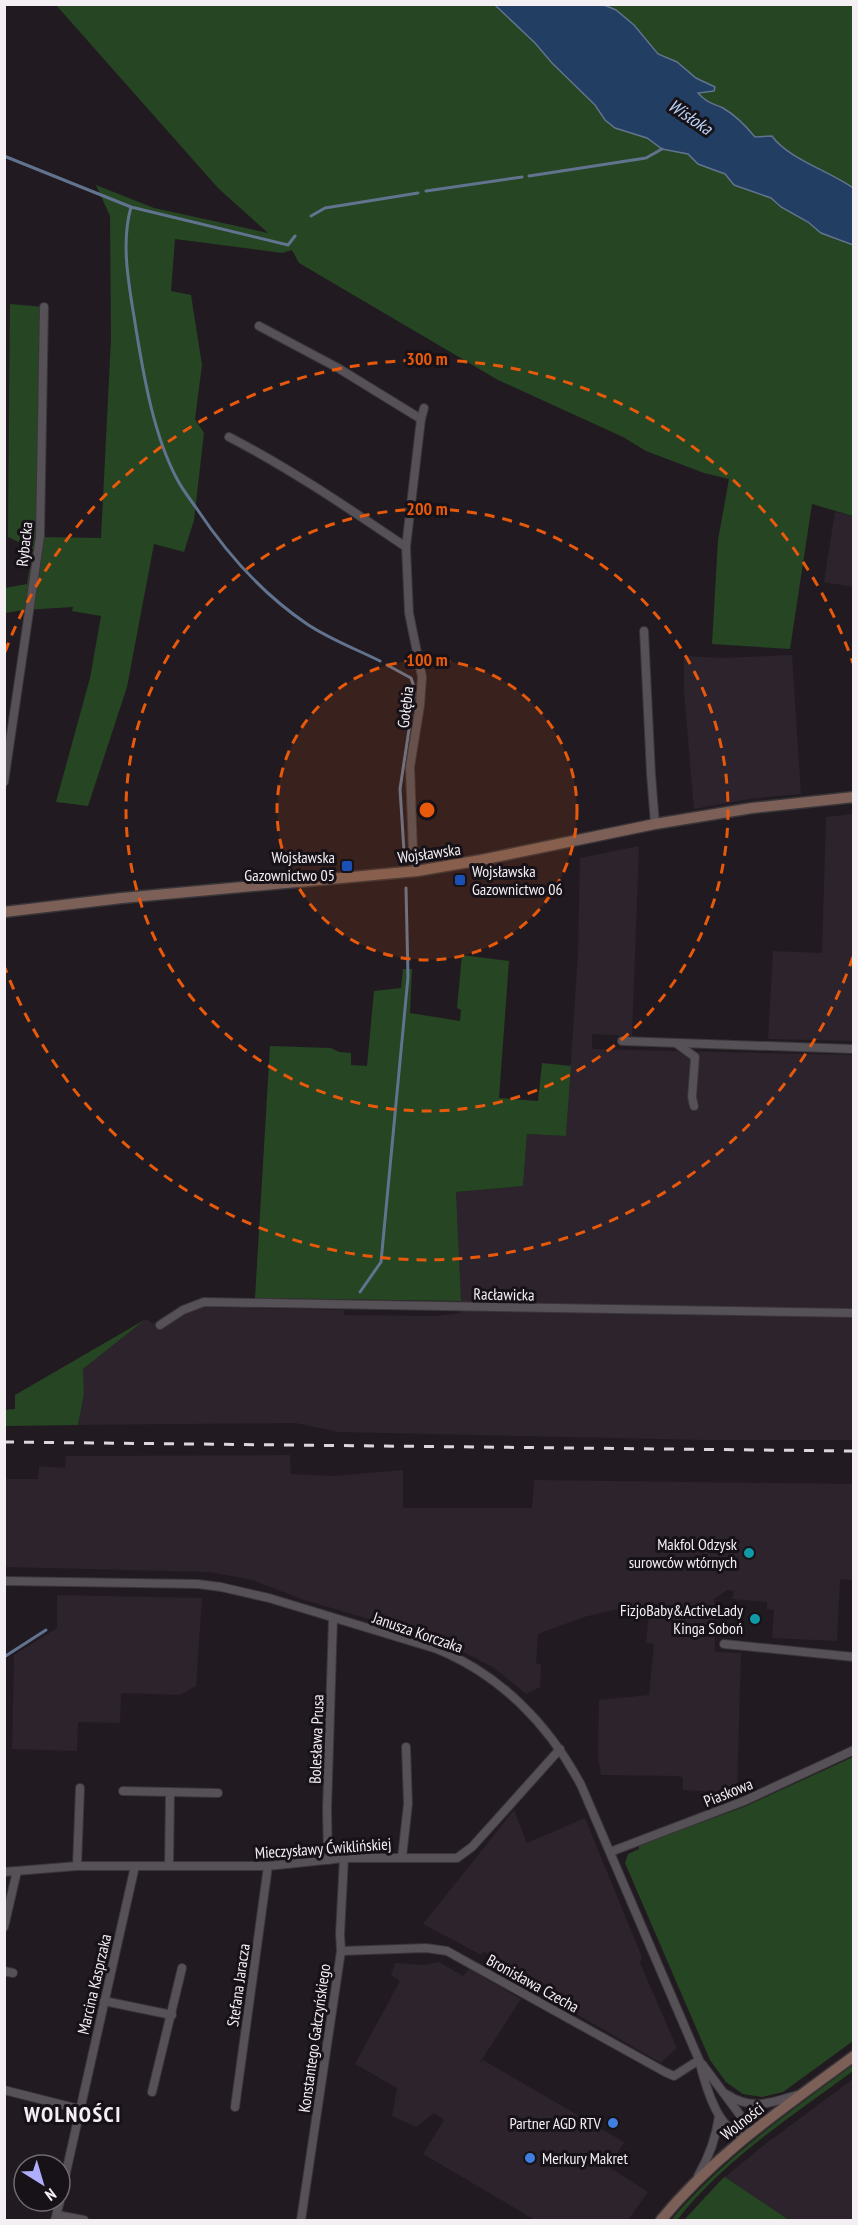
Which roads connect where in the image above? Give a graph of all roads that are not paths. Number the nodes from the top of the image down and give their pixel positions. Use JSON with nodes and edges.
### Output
{"nodes":[{"id":1,"x":44,"y":307,"type":"dead end"},
{"id":2,"x":259,"y":326,"type":"dead end"},
{"id":3,"x":424,"y":408,"type":"dead end"},
{"id":4,"x":421,"y":419,"type":"junction"},
{"id":5,"x":229,"y":437,"type":"dead end"},
{"id":6,"x":405,"y":547,"type":"junction"},
{"id":7,"x":644,"y":631,"type":"dead end"},
{"id":8,"x":4,"y":782,"type":"edge"},
{"id":9,"x":854,"y":797,"type":"edge"},
{"id":10,"x":655,"y":824,"type":"junction"},
{"id":11,"x":417,"y":872,"type":"junction"},
{"id":12,"x":4,"y":912,"type":"edge"},
{"id":13,"x":622,"y":1041,"type":"dead end"},
{"id":14,"x":676,"y":1043,"type":"junction"},
{"id":15,"x":854,"y":1049,"type":"edge"},
{"id":16,"x":694,"y":1106,"type":"dead end"},
{"id":17,"x":854,"y":1313,"type":"edge"},
{"id":18,"x":160,"y":1325,"type":"dead end"},
{"id":19,"x":4,"y":1581,"type":"edge"},
{"id":20,"x":333,"y":1618,"type":"junction"},
{"id":21,"x":724,"y":1644,"type":"dead end"},
{"id":22,"x":854,"y":1657,"type":"edge"},
{"id":23,"x":406,"y":1747,"type":"dead end"},
{"id":24,"x":560,"y":1749,"type":"junction"},
{"id":25,"x":854,"y":1750,"type":"edge"},
{"id":26,"x":80,"y":1788,"type":"dead end"},
{"id":27,"x":123,"y":1791,"type":"dead end"},
{"id":28,"x":170,"y":1792,"type":"junction"},
{"id":29,"x":218,"y":1793,"type":"dead end"},
{"id":30,"x":610,"y":1852,"type":"junction"},
{"id":31,"x":402,"y":1857,"type":"junction"},
{"id":32,"x":344,"y":1858,"type":"junction"},
{"id":33,"x":328,"y":1860,"type":"junction"},
{"id":34,"x":77,"y":1866,"type":"junction"},
{"id":35,"x":135,"y":1866,"type":"junction"},
{"id":36,"x":169,"y":1866,"type":"junction"},
{"id":37,"x":268,"y":1866,"type":"junction"},
{"id":38,"x":17,"y":1871,"type":"junction"},
{"id":39,"x":4,"y":1872,"type":"edge"},
{"id":40,"x":4,"y":1927,"type":"edge"},
{"id":41,"x":341,"y":1951,"type":"junction"},
{"id":42,"x":182,"y":1968,"type":"dead end"},
{"id":43,"x":4,"y":1971,"type":"edge"},
{"id":44,"x":13,"y":1973,"type":"dead end"},
{"id":45,"x":104,"y":2001,"type":"junction"},
{"id":46,"x":172,"y":2015,"type":"junction"},
{"id":47,"x":854,"y":2056,"type":"edge"},
{"id":48,"x":699,"y":2060,"type":"junction"},
{"id":49,"x":4,"y":2090,"type":"edge"},
{"id":50,"x":722,"y":2091,"type":"junction"},
{"id":51,"x":152,"y":2092,"type":"dead end"},
{"id":52,"x":802,"y":2094,"type":"junction"},
{"id":53,"x":235,"y":2107,"type":"dead end"},
{"id":54,"x":80,"y":2109,"type":"junction"},
{"id":55,"x":719,"y":2116,"type":"junction"},
{"id":56,"x":756,"y":2128,"type":"junction"},
{"id":57,"x":742,"y":2133,"type":"junction"},
{"id":58,"x":730,"y":2149,"type":"junction"},
{"id":59,"x":70,"y":2153,"type":"edge"},
{"id":60,"x":694,"y":2182,"type":"junction"},
{"id":61,"x":56,"y":2218,"type":"edge"},
{"id":62,"x":84,"y":2220,"type":"edge"},
{"id":63,"x":301,"y":2220,"type":"edge"},
{"id":64,"x":661,"y":2220,"type":"edge"}],
"edges":[{"from":1,"to":8,"type":"street","name":"Rybacka"},
{"from":2,"to":4,"type":"street"},
{"from":3,"to":4,"type":"street","name":"Gołębia"},
{"from":4,"to":6,"type":"street","name":"Gołębia"},
{"from":5,"to":6,"type":"street"},
{"from":6,"to":11,"type":"street","name":"Gołębia"},
{"from":7,"to":10,"type":"street"},
{"from":9,"to":10,"type":"street","name":"Wojsławska"},
{"from":10,"to":11,"type":"street","name":"Wojsławska"},
{"from":11,"to":12,"type":"street","name":"Wojsławska"},
{"from":13,"to":14,"type":"street"},
{"from":14,"to":15,"type":"street"},
{"from":14,"to":16,"type":"street"},
{"from":17,"to":18,"type":"street","name":"Racławicka"},
{"from":19,"to":20,"type":"street","name":"Janusza Korczaka"},
{"from":20,"to":24,"type":"street","name":"Janusza Korczaka"},
{"from":20,"to":33,"type":"street","name":"Bolesława Prusa"},
{"from":21,"to":22,"type":"street"},
{"from":23,"to":31,"type":"street"},
{"from":24,"to":30,"type":"street","name":"Janusza Korczaka"},
{"from":24,"to":31,"type":"street","name":"Mieczysławy Ćwiklińskiej"},
{"from":25,"to":30,"type":"street","name":"Piaskowa"},
{"from":26,"to":34,"type":"street"},
{"from":27,"to":28,"type":"street"},
{"from":28,"to":29,"type":"street"},
{"from":28,"to":36,"type":"street"},
{"from":30,"to":48,"type":"street","name":"Janusza Korczaka"},
{"from":31,"to":32,"type":"street","name":"Mieczysławy Ćwiklińskiej"},
{"from":32,"to":33,"type":"street","name":"Mieczysławy Ćwiklińskiej"},
{"from":32,"to":41,"type":"street","name":"Konstantego Gałczyńskiego"},
{"from":33,"to":37,"type":"street","name":"Mieczysławy Ćwiklińskiej"},
{"from":34,"to":35,"type":"street","name":"Mieczysławy Ćwiklińskiej"},
{"from":34,"to":38,"type":"street","name":"Mieczysławy Ćwiklińskiej"},
{"from":35,"to":36,"type":"street","name":"Mieczysławy Ćwiklińskiej"},
{"from":35,"to":45,"type":"street","name":"Marcina Kasprzaka"},
{"from":36,"to":37,"type":"street","name":"Mieczysławy Ćwiklińskiej"},
{"from":37,"to":53,"type":"street","name":"Stefana Jaracza"},
{"from":38,"to":39,"type":"street","name":"Mieczysławy Ćwiklińskiej"},
{"from":38,"to":40,"type":"street"},
{"from":41,"to":48,"type":"street","name":"Bronisława Czecha"},
{"from":41,"to":63,"type":"street","name":"Konstantego Gałczyńskiego"},
{"from":42,"to":46,"type":"street"},
{"from":43,"to":44,"type":"street"},
{"from":45,"to":46,"type":"street"},
{"from":45,"to":54,"type":"street","name":"Marcina Kasprzaka"},
{"from":46,"to":51,"type":"street"},
{"from":47,"to":52,"type":"street","name":"Wolności"},
{"from":48,"to":50,"type":"street","name":"Janusza Korczaka"},
{"from":48,"to":55,"type":"street","name":"Janusza Korczaka"},
{"from":49,"to":54,"type":"street"},
{"from":50,"to":52,"type":"street"},
{"from":50,"to":57,"type":"street","name":"Janusza Korczaka"},
{"from":52,"to":56,"type":"street","name":"Wolności"},
{"from":54,"to":59,"type":"street","name":"Marcina Kasprzaka"},
{"from":55,"to":57,"type":"street"},
{"from":55,"to":60,"type":"street"},
{"from":56,"to":57,"type":"street"},
{"from":56,"to":58,"type":"street","name":"Wolności"},
{"from":57,"to":58,"type":"street"},
{"from":58,"to":60,"type":"street","name":"Wolności"},
{"from":60,"to":64,"type":"street","name":"Wolności"},
{"from":61,"to":62,"type":"street"}]}
